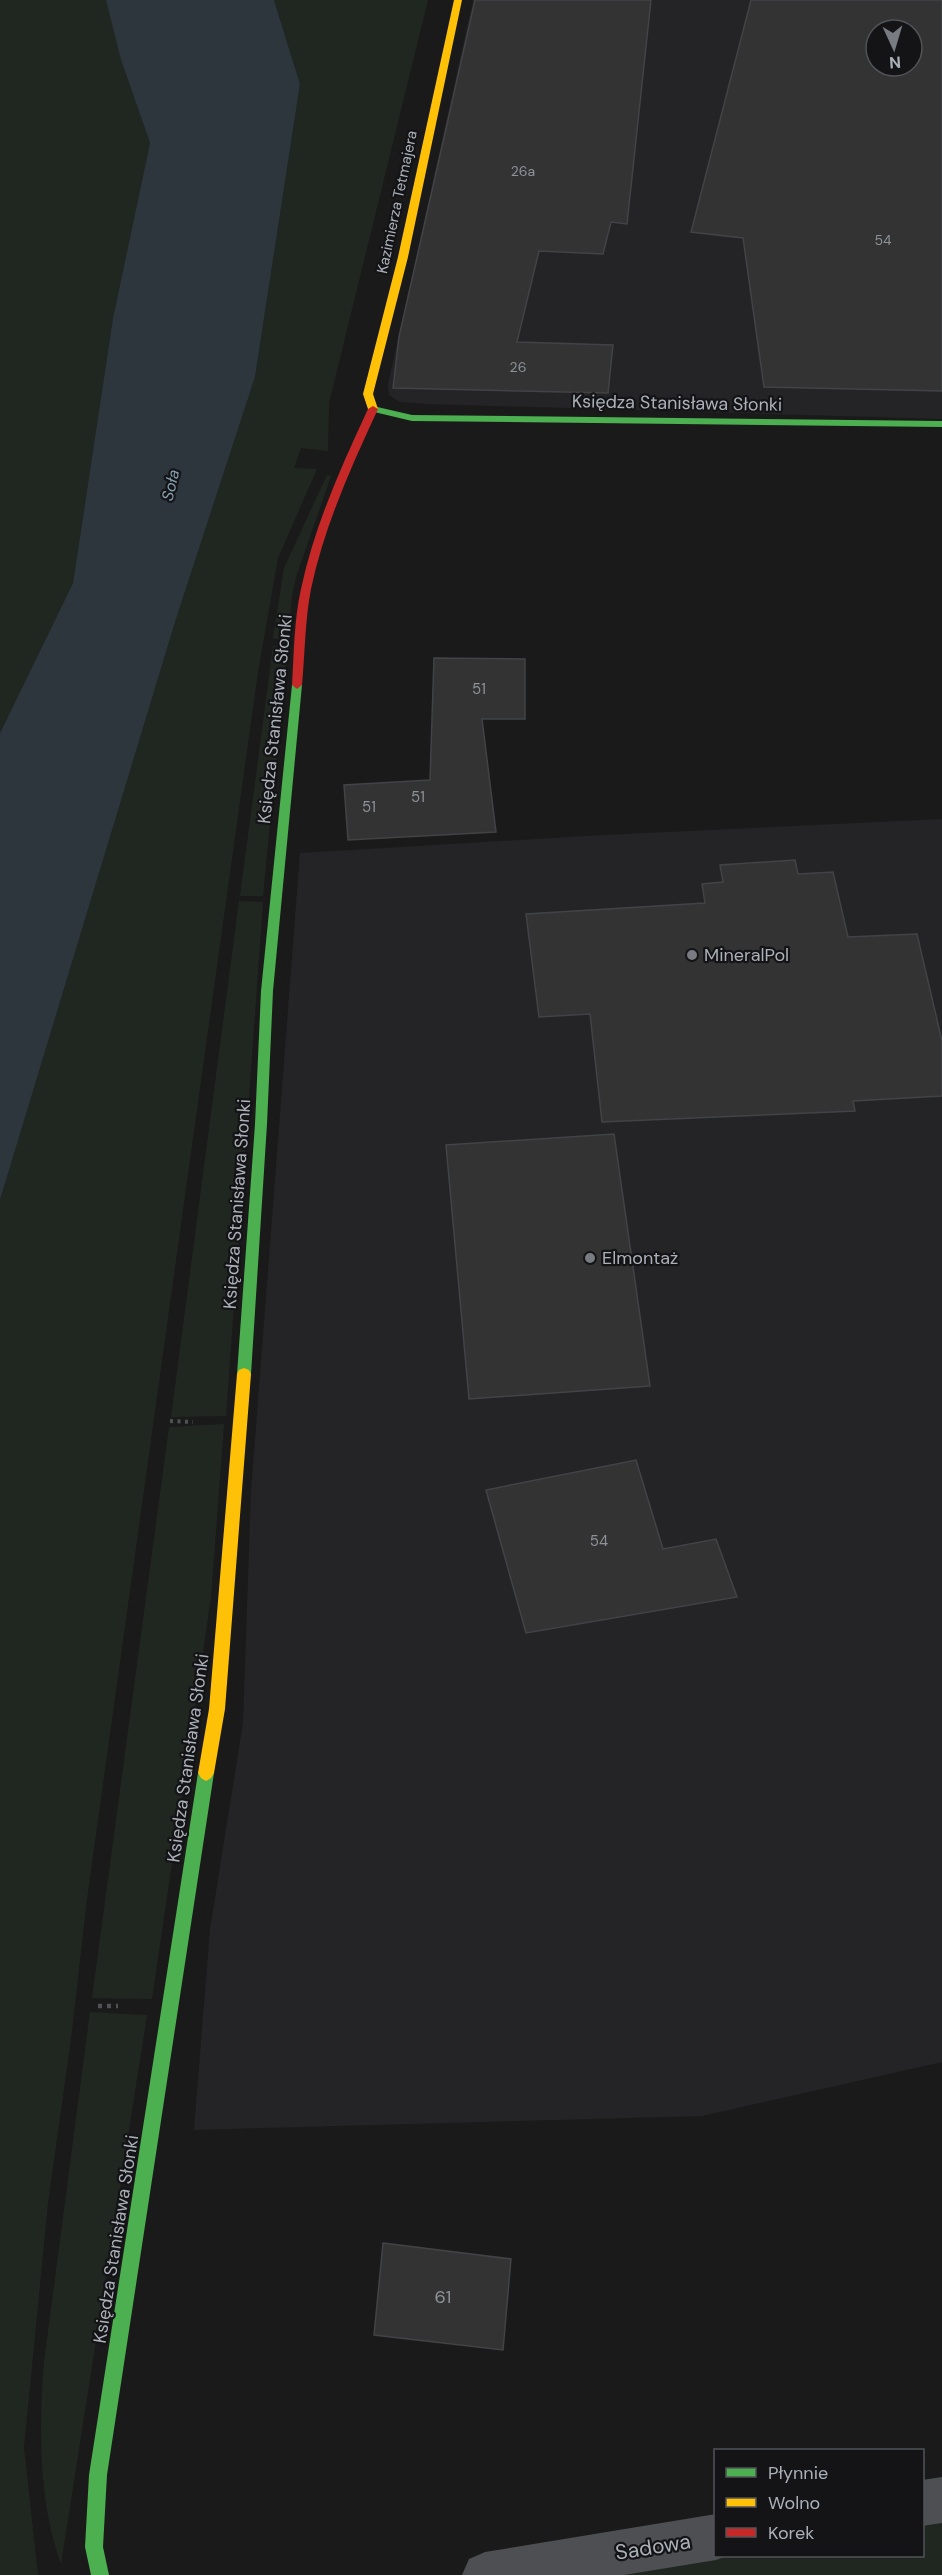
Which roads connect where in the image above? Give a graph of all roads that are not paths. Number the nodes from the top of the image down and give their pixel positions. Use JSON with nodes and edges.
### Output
{"nodes":[{"id":1,"x":458,"y":0,"type":"edge"},
{"id":2,"x":373,"y":409,"type":"junction"},
{"id":3,"x":942,"y":424,"type":"edge"},
{"id":4,"x":942,"y":2500,"type":"edge"},
{"id":5,"x":924,"y":2503,"type":"edge"},
{"id":6,"x":714,"y":2537,"type":"edge"},
{"id":7,"x":100,"y":2575,"type":"edge"},
{"id":8,"x":485,"y":2575,"type":"edge"}],
"edges":[{"from":1,"to":2,"type":"street","name":"Kazimierza Tetmajera"},
{"from":2,"to":3,"type":"street","name":"Księdza Stanisława Słonki"},
{"from":2,"to":7,"type":"street","name":"Księdza Stanisława Słonki"},
{"from":4,"to":5,"type":"street"},
{"from":6,"to":8,"type":"street","name":"Sadowa"}]}
